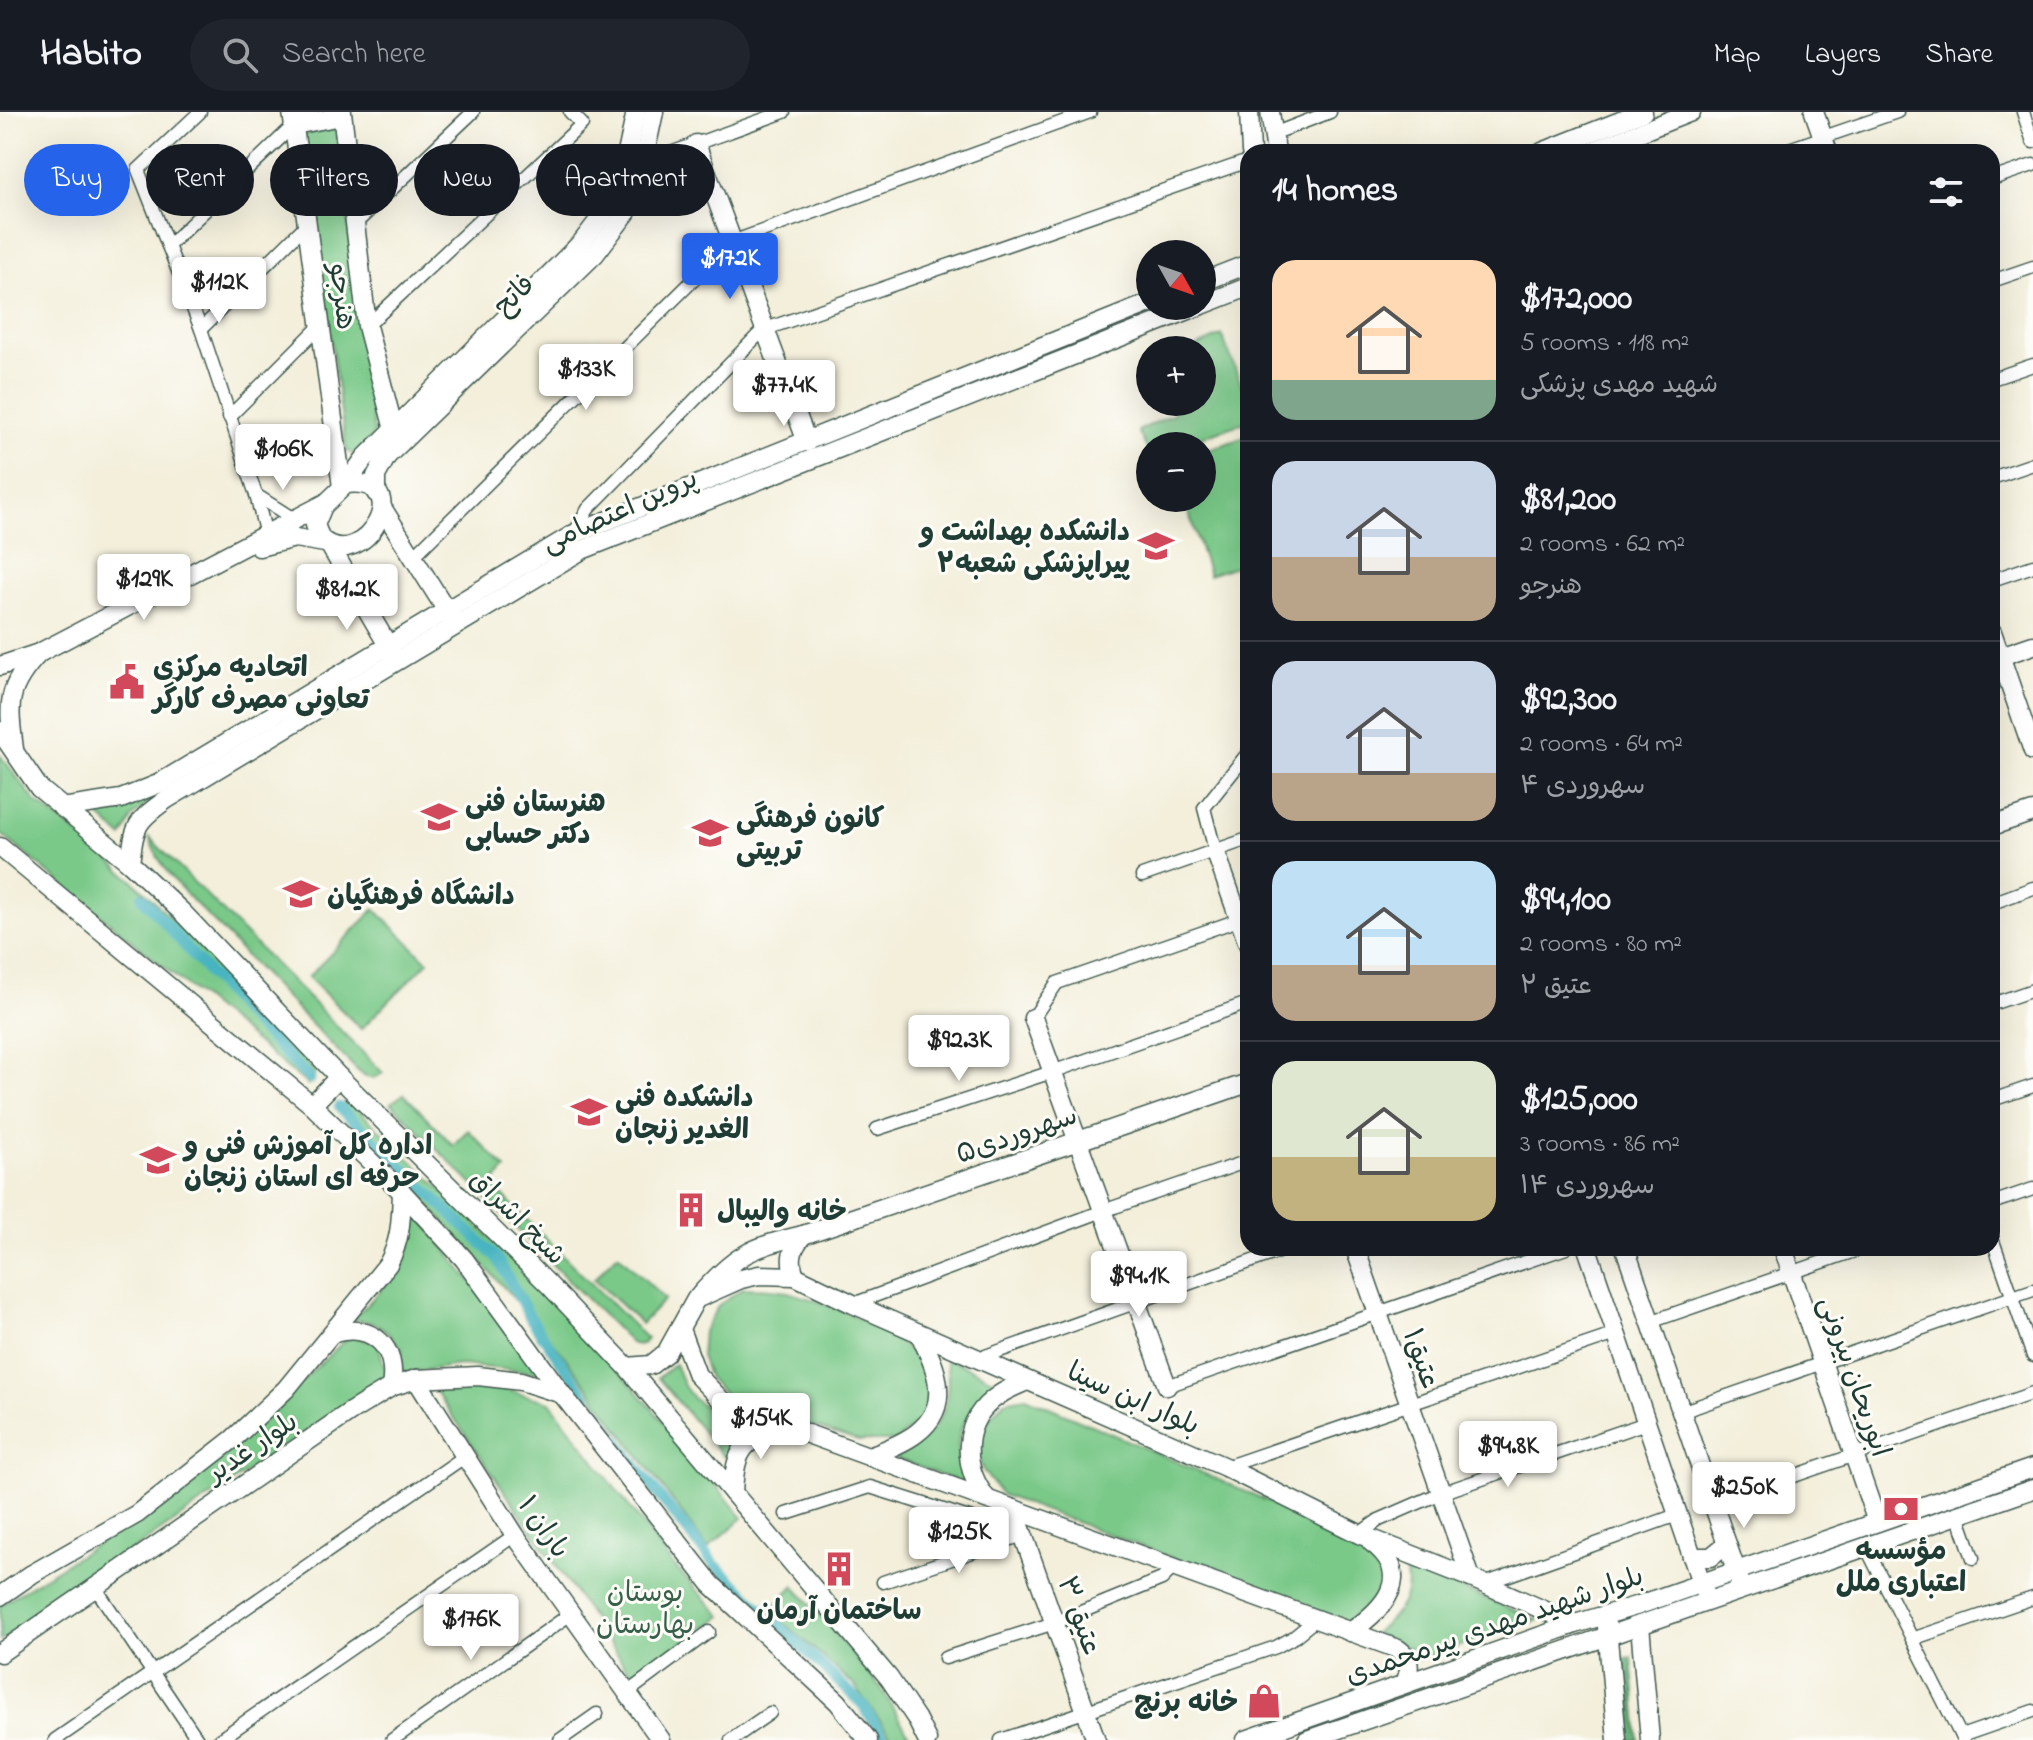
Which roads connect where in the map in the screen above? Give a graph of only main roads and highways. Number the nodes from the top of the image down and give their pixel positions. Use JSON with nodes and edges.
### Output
{"nodes":[{"id":1,"x":636,"y":112,"type":"edge"},
{"id":2,"x":654,"y":112,"type":"edge"},
{"id":3,"x":1249,"y":112,"type":"edge"},
{"id":4,"x":1270,"y":112,"type":"edge"},
{"id":5,"x":1643,"y":112,"type":"edge"},
{"id":6,"x":1691,"y":112,"type":"edge"},
{"id":7,"x":1814,"y":112,"type":"edge"},
{"id":8,"x":344,"y":113,"type":"edge"},
{"id":9,"x":293,"y":118,"type":"edge"},
{"id":10,"x":1609,"y":133,"type":"edge"},
{"id":11,"x":1275,"y":143,"type":"edge"},
{"id":12,"x":629,"y":144,"type":"edge"},
{"id":13,"x":647,"y":144,"type":"edge"},
{"id":14,"x":1251,"y":144,"type":"edge"},
{"id":15,"x":1570,"y":144,"type":"edge"},
{"id":16,"x":1825,"y":144,"type":"edge"},
{"id":17,"x":715,"y":196,"type":"edge"},
{"id":18,"x":610,"y":216,"type":"edge"},
{"id":19,"x":1240,"y":267,"type":"edge"},
{"id":20,"x":1216,"y":277,"type":"edge"},
{"id":21,"x":1240,"y":290,"type":"edge"},
{"id":22,"x":1216,"y":299,"type":"edge"},
{"id":23,"x":1136,"y":309,"type":"edge"},
{"id":24,"x":1162,"y":320,"type":"edge"},
{"id":25,"x":399,"y":435,"type":"junction"},
{"id":26,"x":807,"y":442,"type":"junction"},
{"id":27,"x":344,"y":486,"type":"junction"},
{"id":28,"x":379,"y":501,"type":"junction"},
{"id":29,"x":324,"y":504,"type":"junction"},
{"id":30,"x":327,"y":544,"type":"junction"},
{"id":31,"x":229,"y":554,"type":"junction"},
{"id":32,"x":366,"y":608,"type":"junction"},
{"id":33,"x":451,"y":617,"type":"junction"},
{"id":34,"x":2033,"y":645,"type":"edge"},
{"id":35,"x":39,"y":653,"type":"junction"},
{"id":36,"x":392,"y":653,"type":"junction"},
{"id":37,"x":2000,"y":657,"type":"edge"},
{"id":38,"x":360,"y":662,"type":"junction"},
{"id":39,"x":0,"y":666,"type":"edge"},
{"id":40,"x":2000,"y":668,"type":"edge"},
{"id":41,"x":0,"y":731,"type":"edge"},
{"id":42,"x":2033,"y":751,"type":"edge"},
{"id":43,"x":15,"y":752,"type":"junction"},
{"id":44,"x":62,"y":808,"type":"junction"},
{"id":45,"x":2033,"y":812,"type":"edge"},
{"id":46,"x":2000,"y":823,"type":"edge"},
{"id":47,"x":0,"y":847,"type":"edge"},
{"id":48,"x":1215,"y":850,"type":"road end"},
{"id":49,"x":130,"y":863,"type":"junction"},
{"id":50,"x":1240,"y":909,"type":"edge"},
{"id":51,"x":1033,"y":1018,"type":"road end"},
{"id":52,"x":339,"y":1077,"type":"junction"},
{"id":53,"x":1240,"y":1086,"type":"edge"},
{"id":54,"x":312,"y":1105,"type":"junction"},
{"id":55,"x":1078,"y":1142,"type":"junction"},
{"id":56,"x":402,"y":1192,"type":"junction"},
{"id":57,"x":803,"y":1235,"type":"junction"},
{"id":58,"x":1358,"y":1256,"type":"edge"},
{"id":59,"x":1590,"y":1256,"type":"edge"},
{"id":60,"x":1628,"y":1256,"type":"edge"},
{"id":61,"x":1786,"y":1256,"type":"edge"},
{"id":62,"x":795,"y":1276,"type":"junction"},
{"id":63,"x":696,"y":1299,"type":"junction"},
{"id":64,"x":680,"y":1329,"type":"junction"},
{"id":65,"x":334,"y":1333,"type":"junction"},
{"id":66,"x":920,"y":1334,"type":"junction"},
{"id":67,"x":627,"y":1367,"type":"junction"},
{"id":68,"x":416,"y":1379,"type":"junction"},
{"id":69,"x":1027,"y":1381,"type":"junction"},
{"id":70,"x":1167,"y":1386,"type":"road end"},
{"id":71,"x":391,"y":1387,"type":"junction"},
{"id":72,"x":562,"y":1394,"type":"junction"},
{"id":73,"x":786,"y":1426,"type":"junction"},
{"id":74,"x":869,"y":1456,"type":"junction"},
{"id":75,"x":2033,"y":1468,"type":"edge"},
{"id":76,"x":2033,"y":1489,"type":"edge"},
{"id":77,"x":733,"y":1493,"type":"junction"},
{"id":78,"x":987,"y":1499,"type":"junction"},
{"id":79,"x":1014,"y":1509,"type":"junction"},
{"id":80,"x":1877,"y":1522,"type":"junction"},
{"id":81,"x":1359,"y":1534,"type":"junction"},
{"id":82,"x":1727,"y":1544,"type":"junction"},
{"id":83,"x":1692,"y":1557,"type":"junction"},
{"id":84,"x":1736,"y":1571,"type":"junction"},
{"id":85,"x":1478,"y":1581,"type":"junction"},
{"id":86,"x":1701,"y":1583,"type":"junction"},
{"id":87,"x":1742,"y":1590,"type":"junction"},
{"id":88,"x":0,"y":1596,"type":"edge"},
{"id":89,"x":1708,"y":1602,"type":"junction"},
{"id":90,"x":1604,"y":1616,"type":"junction"},
{"id":91,"x":1575,"y":1624,"type":"junction"},
{"id":92,"x":1640,"y":1625,"type":"junction"},
{"id":93,"x":1350,"y":1632,"type":"junction"},
{"id":94,"x":1608,"y":1636,"type":"junction"},
{"id":95,"x":0,"y":1653,"type":"edge"},
{"id":96,"x":1643,"y":1657,"type":"junction"},
{"id":97,"x":1611,"y":1663,"type":"junction"},
{"id":98,"x":1405,"y":1683,"type":"junction"},
{"id":99,"x":1338,"y":1734,"type":"edge"},
{"id":100,"x":661,"y":1740,"type":"edge"},
{"id":101,"x":868,"y":1740,"type":"edge"},
{"id":102,"x":927,"y":1740,"type":"edge"},
{"id":103,"x":1096,"y":1740,"type":"edge"},
{"id":104,"x":1246,"y":1740,"type":"edge"},
{"id":105,"x":1307,"y":1740,"type":"edge"},
{"id":106,"x":1617,"y":1740,"type":"edge"},
{"id":107,"x":1650,"y":1740,"type":"edge"}],
"edges":[{"from":1,"to":12,"type":"main road","name":"فاتح"},
{"from":2,"to":13,"type":"main road","name":"فاتح"},
{"from":3,"to":14,"type":"main road"},
{"from":4,"to":11,"type":"main road"},
{"from":5,"to":10,"type":"main road"},
{"from":6,"to":10,"type":"main road"},
{"from":7,"to":16,"type":"main road"},
{"from":8,"to":9,"type":"main road"},
{"from":8,"to":25,"type":"main road","name":"هنرجو"},
{"from":9,"to":27,"type":"main road","name":"هنرجو"},
{"from":10,"to":15,"type":"main road"},
{"from":17,"to":26,"type":"main road"},
{"from":18,"to":25,"type":"main road","name":"فاتح"},
{"from":19,"to":20,"type":"main road"},
{"from":21,"to":22,"type":"main road","name":"پروین اعتصامی"},
{"from":23,"to":26,"type":"main road","name":"پروین اعتصامی"},
{"from":24,"to":33,"type":"main road","name":"پروین اعتصامی"},
{"from":25,"to":27,"type":"main road","name":"فاتح"},
{"from":25,"to":28,"type":"main road","name":"فاتح"},
{"from":26,"to":33,"type":"main road","name":"پروین اعتصامی"},
{"from":27,"to":28,"type":"main road"},
{"from":27,"to":29,"type":"main road"},
{"from":28,"to":30,"type":"main road"},
{"from":28,"to":33,"type":"main road"},
{"from":29,"to":30,"type":"main road"},
{"from":29,"to":31,"type":"main road"},
{"from":30,"to":31,"type":"main road"},
{"from":30,"to":32,"type":"main road"},
{"from":31,"to":35,"type":"main road"},
{"from":32,"to":36,"type":"main road"},
{"from":32,"to":38,"type":"main road"},
{"from":33,"to":36,"type":"main road","name":"پروین اعتصامی"},
{"from":34,"to":37,"type":"main road"},
{"from":35,"to":39,"type":"main road"},
{"from":35,"to":43,"type":"main road"},
{"from":36,"to":38,"type":"main road","name":"پروین اعتصامی"},
{"from":36,"to":49,"type":"main road","name":"پروین اعتصامی"},
{"from":38,"to":44,"type":"main road","name":"پروین اعتصامی"},
{"from":40,"to":42,"type":"main road"},
{"from":41,"to":43,"type":"main road","name":"شیخ اشراق"},
{"from":43,"to":44,"type":"main road","name":"شیخ اشراق"},
{"from":44,"to":49,"type":"main road","name":"شیخ اشراق"},
{"from":45,"to":46,"type":"main road"},
{"from":47,"to":54,"type":"main road"},
{"from":48,"to":50,"type":"main road"},
{"from":49,"to":52,"type":"main road","name":"شیخ اشراق"},
{"from":51,"to":55,"type":"main road"},
{"from":52,"to":54,"type":"main road"},
{"from":52,"to":67,"type":"main road","name":"شیخ اشراق"},
{"from":53,"to":55,"type":"main road","name":"سهروردی۵"},
{"from":54,"to":56,"type":"main road"},
{"from":55,"to":57,"type":"main road","name":"سهروردی۵"},
{"from":55,"to":70,"type":"main road"},
{"from":56,"to":65,"type":"main road","name":"بلوار غدیر"},
{"from":56,"to":72,"type":"main road"},
{"from":57,"to":62,"type":"main road"},
{"from":57,"to":63,"type":"main road","name":"سهروردی۵"},
{"from":58,"to":85,"type":"main road","name":"عتیق۱"},
{"from":59,"to":83,"type":"main road"},
{"from":60,"to":82,"type":"main road"},
{"from":61,"to":80,"type":"main road","name":"ابوریحان بیرونی"},
{"from":62,"to":63,"type":"main road","name":"بلوار ابن سینا"},
{"from":62,"to":66,"type":"main road","name":"بلوار ابن سینا"},
{"from":63,"to":64,"type":"main road"},
{"from":64,"to":67,"type":"main road"},
{"from":64,"to":73,"type":"main road"},
{"from":65,"to":71,"type":"main road"},
{"from":65,"to":88,"type":"main road","name":"بلوار غدیر"},
{"from":66,"to":69,"type":"main road","name":"بلوار ابن سینا"},
{"from":66,"to":74,"type":"main road"},
{"from":67,"to":77,"type":"main road","name":"شیخ اشراق"},
{"from":68,"to":71,"type":"main road","name":"بلوار غدیر"},
{"from":68,"to":72,"type":"main road","name":"بلوار غدیر"},
{"from":68,"to":100,"type":"main road","name":"باران ۱"},
{"from":69,"to":78,"type":"main road"},
{"from":69,"to":81,"type":"main road","name":"بلوار ابن سینا"},
{"from":71,"to":95,"type":"main road","name":"بلوار غدیر"},
{"from":72,"to":101,"type":"main road"},
{"from":73,"to":74,"type":"main road"},
{"from":73,"to":77,"type":"main road"},
{"from":74,"to":78,"type":"main road"},
{"from":75,"to":80,"type":"main road","name":"بلوار شهید مهدی پیرمحمدی"},
{"from":76,"to":87,"type":"main road","name":"بلوار شهید مهدی پیرمحمدی"},
{"from":77,"to":102,"type":"main road","name":"شیخ اشراق"},
{"from":78,"to":79,"type":"main road"},
{"from":79,"to":93,"type":"main road"},
{"from":79,"to":103,"type":"main road","name":"عتیق ۳"},
{"from":80,"to":84,"type":"main road","name":"بلوار شهید مهدی پیرمحمدی"},
{"from":81,"to":85,"type":"main road","name":"بلوار ابن سینا"},
{"from":81,"to":93,"type":"main road"},
{"from":82,"to":83,"type":"main road"},
{"from":82,"to":84,"type":"main road"},
{"from":83,"to":86,"type":"main road"},
{"from":84,"to":86,"type":"main road","name":"بلوار شهید مهدی پیرمحمدی"},
{"from":84,"to":87,"type":"main road"},
{"from":85,"to":91,"type":"main road","name":"بلوار ابن سینا"},
{"from":86,"to":89,"type":"main road"},
{"from":86,"to":90,"type":"main road","name":"بلوار شهید مهدی پیرمحمدی"},
{"from":87,"to":89,"type":"main road","name":"بلوار شهید مهدی پیرمحمدی"},
{"from":89,"to":92,"type":"main road","name":"بلوار شهید مهدی پیرمحمدی"},
{"from":90,"to":91,"type":"main road","name":"بلوار شهید مهدی پیرمحمدی"},
{"from":90,"to":94,"type":"main road"},
{"from":91,"to":98,"type":"main road","name":"بلوار شهید مهدی پیرمحمدی"},
{"from":92,"to":94,"type":"main road","name":"بلوار شهید مهدی پیرمحمدی"},
{"from":92,"to":96,"type":"main road"},
{"from":93,"to":98,"type":"main road"},
{"from":94,"to":97,"type":"main road"},
{"from":94,"to":99,"type":"main road","name":"بلوار شهید مهدی پیرمحمدی"},
{"from":96,"to":97,"type":"main road"},
{"from":96,"to":107,"type":"main road"},
{"from":97,"to":106,"type":"main road"},
{"from":98,"to":104,"type":"main road","name":"بلوار شهید مهدی پیرمحمدی"},
{"from":99,"to":105,"type":"main road","name":"بلوار شهید مهدی پیرمحمدی"}]}
